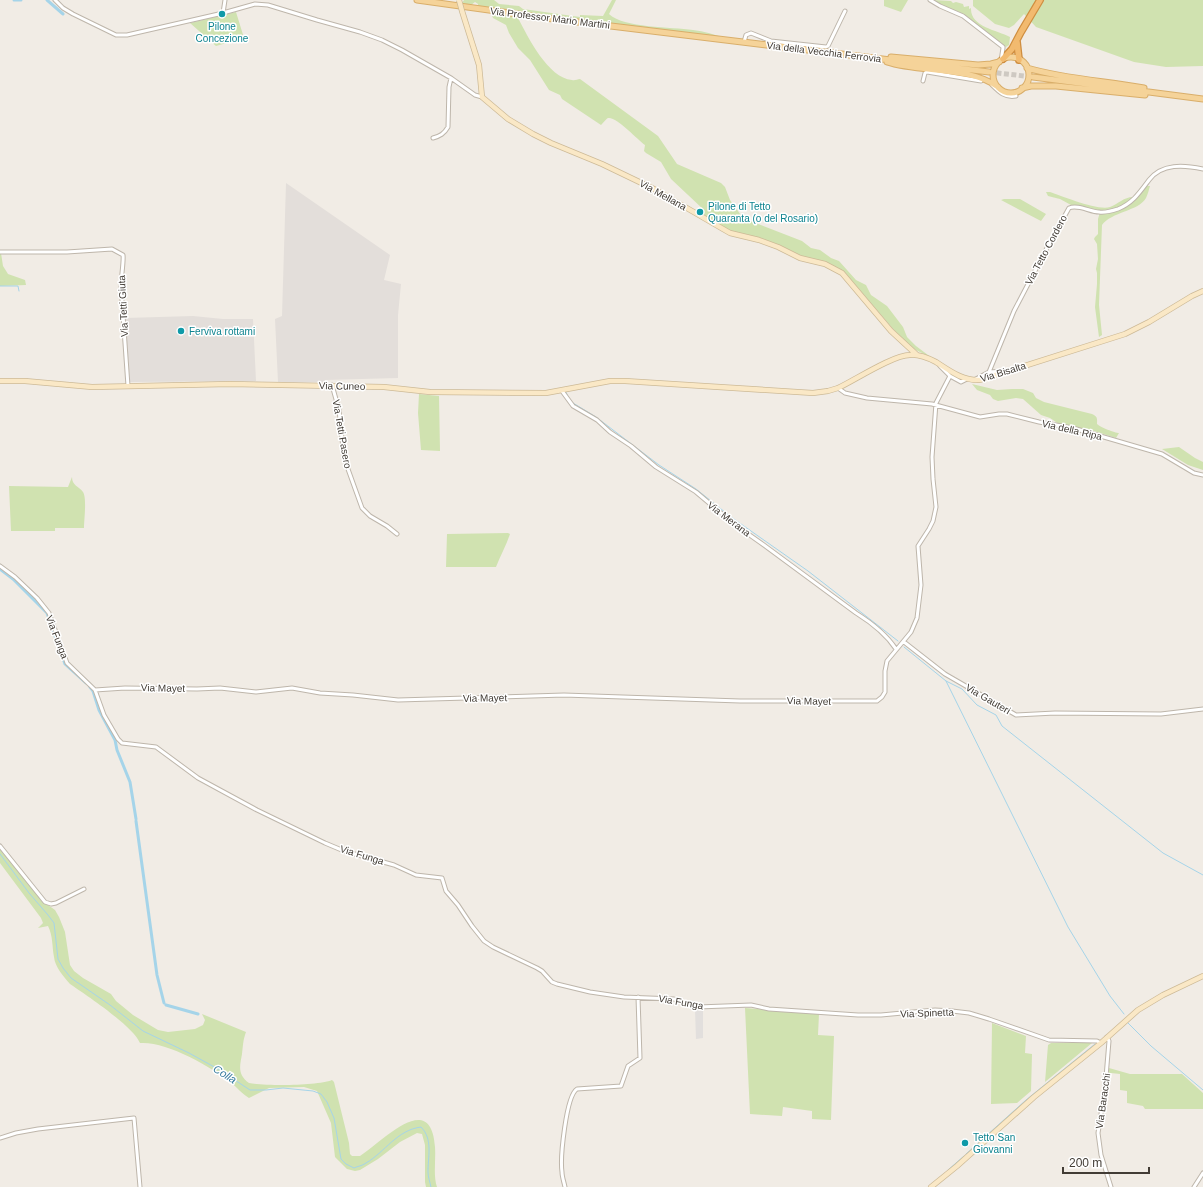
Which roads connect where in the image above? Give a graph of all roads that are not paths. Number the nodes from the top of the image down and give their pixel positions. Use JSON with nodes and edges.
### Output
{"nodes":[{"id":1,"x":55,"y":0,"type":"edge"},
{"id":2,"x":225,"y":0,"type":"edge"},
{"id":3,"x":417,"y":0,"type":"edge"},
{"id":4,"x":459,"y":0,"type":"edge"},
{"id":5,"x":930,"y":0,"type":"edge"},
{"id":6,"x":1040,"y":0,"type":"edge"},
{"id":7,"x":845,"y":11,"type":"dead end"},
{"id":8,"x":223,"y":13,"type":"junction"},
{"id":9,"x":660,"y":32,"type":"joint"},
{"id":10,"x":1017,"y":38,"type":"junction"},
{"id":11,"x":744,"y":42,"type":"junction"},
{"id":12,"x":874,"y":58,"type":"junction"},
{"id":13,"x":1019,"y":60,"type":"junction"},
{"id":14,"x":1001,"y":61,"type":"junction"},
{"id":15,"x":1027,"y":68,"type":"junction"},
{"id":16,"x":989,"y":72,"type":"tunnel mouth"},
{"id":17,"x":1033,"y":77,"type":"tunnel mouth"},
{"id":18,"x":451,"y":78,"type":"junction"},
{"id":19,"x":923,"y":82,"type":"dead end"},
{"id":20,"x":998,"y":87,"type":"junction"},
{"id":21,"x":1022,"y":88,"type":"junction"},
{"id":22,"x":1015,"y":92,"type":"junction"},
{"id":23,"x":482,"y":97,"type":"junction"},
{"id":24,"x":1188,"y":97,"type":"junction"},
{"id":25,"x":1203,"y":99,"type":"edge"},
{"id":26,"x":433,"y":138,"type":"dead end"},
{"id":27,"x":1203,"y":169,"type":"edge"},
{"id":28,"x":0,"y":252,"type":"edge"},
{"id":29,"x":1203,"y":291,"type":"edge"},
{"id":30,"x":917,"y":355,"type":"junction"},
{"id":31,"x":939,"y":365,"type":"junction"},
{"id":32,"x":1007,"y":371,"type":"junction"},
{"id":33,"x":989,"y":372,"type":"junction"},
{"id":34,"x":950,"y":376,"type":"junction"},
{"id":35,"x":967,"y":379,"type":"junction"},
{"id":36,"x":974,"y":380,"type":"junction"},
{"id":37,"x":0,"y":382,"type":"edge"},
{"id":38,"x":682,"y":384,"type":"joint"},
{"id":39,"x":128,"y":386,"type":"junction"},
{"id":40,"x":332,"y":386,"type":"junction"},
{"id":41,"x":838,"y":388,"type":"junction"},
{"id":42,"x":562,"y":391,"type":"junction"},
{"id":43,"x":936,"y":405,"type":"junction"},
{"id":44,"x":1203,"y":475,"type":"edge"},
{"id":45,"x":397,"y":534,"type":"dead end"},
{"id":46,"x":0,"y":566,"type":"edge"},
{"id":47,"x":904,"y":642,"type":"junction"},
{"id":48,"x":896,"y":650,"type":"junction"},
{"id":49,"x":95,"y":690,"type":"junction"},
{"id":50,"x":1203,"y":709,"type":"edge"},
{"id":51,"x":0,"y":846,"type":"edge"},
{"id":52,"x":84,"y":889,"type":"dead end"},
{"id":53,"x":1203,"y":976,"type":"edge"},
{"id":54,"x":638,"y":997,"type":"junction"},
{"id":55,"x":796,"y":1010,"type":"joint"},
{"id":56,"x":1107,"y":1037,"type":"junction"},
{"id":57,"x":1101,"y":1043,"type":"junction"},
{"id":58,"x":0,"y":1138,"type":"edge"},
{"id":59,"x":1203,"y":1174,"type":"edge"},
{"id":60,"x":140,"y":1187,"type":"edge"},
{"id":61,"x":565,"y":1187,"type":"edge"},
{"id":62,"x":931,"y":1187,"type":"edge"},
{"id":63,"x":1111,"y":1187,"type":"edge"},
{"id":64,"x":1194,"y":1187,"type":"edge"}],
"edges":[{"from":1,"to":8,"type":"street"},
{"from":2,"to":8,"type":"street"},
{"from":3,"to":9,"type":"main road","name":"Via Professor Mario Martini"},
{"from":4,"to":23,"type":"street","bridge":true},
{"from":5,"to":14,"type":"street"},
{"from":6,"to":10,"type":"highway"},
{"from":7,"to":11,"type":"street"},
{"from":8,"to":18,"type":"street"},
{"from":9,"to":11,"type":"main road","name":"Via della Vecchia Ferrovia"},
{"from":10,"to":13,"type":"highway"},
{"from":10,"to":14,"type":"highway"},
{"from":11,"to":12,"type":"main road","name":"Via della Vecchia Ferrovia"},
{"from":12,"to":14,"type":"main road"},
{"from":12,"to":16,"type":"main road","name":"Via della Vecchia Ferrovia"},
{"from":12,"to":20,"type":"main road"},
{"from":13,"to":14,"type":"main road"},
{"from":13,"to":15,"type":"main road"},
{"from":14,"to":20,"type":"main road"},
{"from":15,"to":21,"type":"main road"},
{"from":15,"to":24,"type":"main road"},
{"from":17,"to":24,"type":"main road"},
{"from":18,"to":23,"type":"street"},
{"from":18,"to":26,"type":"street"},
{"from":19,"to":22,"type":"street"},
{"from":20,"to":22,"type":"main road"},
{"from":21,"to":22,"type":"main road"},
{"from":21,"to":24,"type":"main road"},
{"from":23,"to":30,"type":"street","name":"Via Mellana"},
{"from":24,"to":25,"type":"main road"},
{"from":27,"to":33,"type":"street","name":"Via Tetto Cordero"},
{"from":28,"to":39,"type":"street","name":"Via Tetti Giuta"},
{"from":29,"to":32,"type":"street","name":"Via Bisalta"},
{"from":30,"to":31,"type":"street","name":"Via Bisalta"},
{"from":30,"to":41,"type":"street","name":"Via Bisalta"},
{"from":31,"to":34,"type":"street"},
{"from":31,"to":35,"type":"street","name":"Via Bisalta"},
{"from":32,"to":33,"type":"street"},
{"from":32,"to":36,"type":"street","name":"Via Bisalta"},
{"from":33,"to":36,"type":"street"},
{"from":34,"to":35,"type":"street"},
{"from":34,"to":43,"type":"street"},
{"from":35,"to":36,"type":"street","name":"Via Bisalta"},
{"from":37,"to":39,"type":"street","name":"Via Cuneo"},
{"from":38,"to":41,"type":"street","name":"Via Bisalta"},
{"from":38,"to":42,"type":"street","name":"Via Cuneo"},
{"from":39,"to":40,"type":"street","name":"Via Cuneo"},
{"from":40,"to":42,"type":"street","name":"Via Cuneo"},
{"from":40,"to":45,"type":"street","name":"Via Tetti Pasero"},
{"from":41,"to":43,"type":"street","name":"Via della Ripa"},
{"from":42,"to":48,"type":"street","name":"Via Merana"},
{"from":43,"to":44,"type":"street","name":"Via della Ripa"},
{"from":43,"to":47,"type":"street"},
{"from":46,"to":49,"type":"street","name":"Via Funga"},
{"from":47,"to":48,"type":"street"},
{"from":47,"to":50,"type":"street","name":"Via Gauteri"},
{"from":48,"to":49,"type":"street","name":"Via Mayet"},
{"from":49,"to":54,"type":"street","name":"Via Funga"},
{"from":51,"to":52,"type":"street"},
{"from":53,"to":56,"type":"street"},
{"from":54,"to":55,"type":"street","name":"Via Funga"},
{"from":54,"to":61,"type":"street"},
{"from":55,"to":57,"type":"street","name":"Via Spinetta"},
{"from":56,"to":57,"type":"street"},
{"from":56,"to":63,"type":"street","name":"Via Baracchi"},
{"from":57,"to":62,"type":"street"},
{"from":58,"to":60,"type":"street"},
{"from":59,"to":64,"type":"street"}]}
